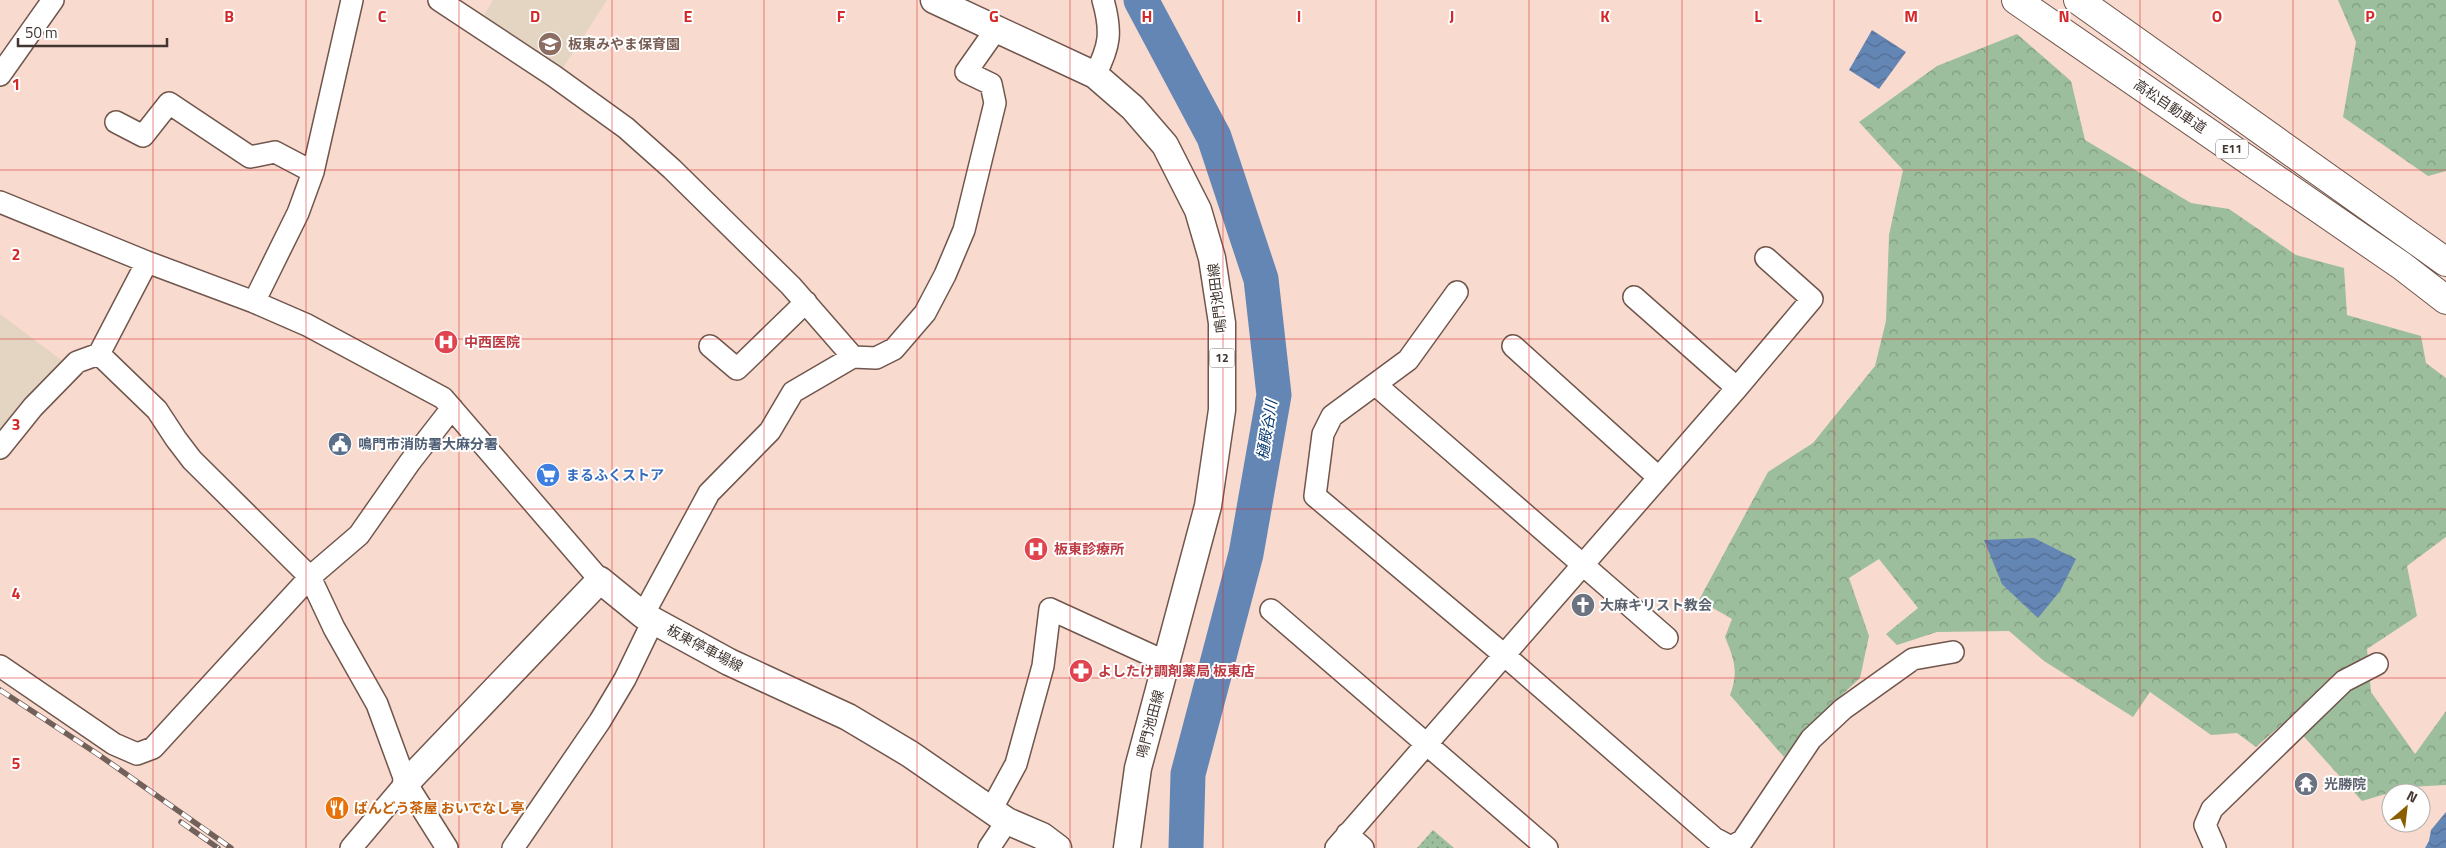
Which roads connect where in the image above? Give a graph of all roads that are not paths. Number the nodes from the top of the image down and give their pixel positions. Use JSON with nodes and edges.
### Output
{"nodes":[{"id":1,"x":52,"y":0,"type":"edge"},
{"id":2,"x":352,"y":0,"type":"edge"},
{"id":3,"x":439,"y":0,"type":"edge"},
{"id":4,"x":934,"y":0,"type":"edge"},
{"id":5,"x":1103,"y":0,"type":"edge"},
{"id":6,"x":2016,"y":0,"type":"edge"},
{"id":7,"x":2078,"y":0,"type":"edge"},
{"id":8,"x":997,"y":28,"type":"junction"},
{"id":9,"x":0,"y":75,"type":"edge"},
{"id":10,"x":1095,"y":75,"type":"junction"},
{"id":11,"x":116,"y":122,"type":"dead end"},
{"id":12,"x":313,"y":172,"type":"junction"},
{"id":13,"x":0,"y":202,"type":"edge"},
{"id":14,"x":1766,"y":258,"type":"dead end"},
{"id":15,"x":146,"y":262,"type":"junction"},
{"id":16,"x":2446,"y":262,"type":"edge"},
{"id":17,"x":1456,"y":292,"type":"dead end"},
{"id":18,"x":1634,"y":297,"type":"dead end"},
{"id":19,"x":2446,"y":300,"type":"edge"},
{"id":20,"x":254,"y":302,"type":"junction"},
{"id":21,"x":806,"y":302,"type":"junction"},
{"id":22,"x":710,"y":346,"type":"dead end"},
{"id":23,"x":1513,"y":346,"type":"dead end"},
{"id":24,"x":99,"y":354,"type":"junction"},
{"id":25,"x":853,"y":357,"type":"junction"},
{"id":26,"x":1376,"y":385,"type":"junction"},
{"id":27,"x":1737,"y":388,"type":"junction"},
{"id":28,"x":452,"y":408,"type":"junction"},
{"id":29,"x":0,"y":448,"type":"edge"},
{"id":30,"x":1658,"y":478,"type":"junction"},
{"id":31,"x":1582,"y":564,"type":"junction"},
{"id":32,"x":310,"y":577,"type":"junction"},
{"id":33,"x":600,"y":580,"type":"junction"},
{"id":34,"x":1271,"y":610,"type":"dead end"},
{"id":35,"x":648,"y":618,"type":"junction"},
{"id":36,"x":1667,"y":638,"type":"dead end"},
{"id":37,"x":1953,"y":652,"type":"dead end"},
{"id":38,"x":1503,"y":654,"type":"junction"},
{"id":39,"x":1166,"y":662,"type":"junction"},
{"id":40,"x":2376,"y":664,"type":"dead end"},
{"id":41,"x":0,"y":666,"type":"edge"},
{"id":42,"x":1425,"y":744,"type":"junction"},
{"id":43,"x":406,"y":783,"type":"junction"},
{"id":44,"x":999,"y":815,"type":"junction"},
{"id":45,"x":1342,"y":841,"type":"edge"},
{"id":46,"x":351,"y":848,"type":"edge"},
{"id":47,"x":447,"y":848,"type":"edge"},
{"id":48,"x":513,"y":848,"type":"edge"},
{"id":49,"x":989,"y":848,"type":"edge"},
{"id":50,"x":1058,"y":848,"type":"edge"},
{"id":51,"x":1127,"y":848,"type":"edge"},
{"id":52,"x":1364,"y":848,"type":"edge"},
{"id":53,"x":1547,"y":848,"type":"edge"},
{"id":54,"x":2215,"y":848,"type":"edge"}],
"edges":[{"from":1,"to":9,"type":"street"},
{"from":2,"to":12,"type":"street"},
{"from":3,"to":21,"type":"street"},
{"from":4,"to":8,"type":"main road","name":"鳴門池田線","number":"12"},
{"from":5,"to":10,"type":"street"},
{"from":6,"to":19,"type":"highway","name":"高松自動車道","number":"E11"},
{"from":7,"to":16,"type":"highway","number":"E11"},
{"from":8,"to":10,"type":"main road","name":"鳴門池田線","number":"12"},
{"from":8,"to":25,"type":"street"},
{"from":10,"to":39,"type":"main road","name":"鳴門池田線","number":"12"},
{"from":11,"to":12,"type":"street"},
{"from":12,"to":20,"type":"street"},
{"from":13,"to":15,"type":"street"},
{"from":14,"to":27,"type":"street"},
{"from":15,"to":20,"type":"street"},
{"from":15,"to":24,"type":"street"},
{"from":17,"to":26,"type":"street"},
{"from":18,"to":27,"type":"street"},
{"from":20,"to":28,"type":"street"},
{"from":21,"to":22,"type":"street"},
{"from":21,"to":25,"type":"street"},
{"from":23,"to":30,"type":"street"},
{"from":24,"to":29,"type":"street"},
{"from":24,"to":32,"type":"street"},
{"from":25,"to":35,"type":"street"},
{"from":26,"to":31,"type":"street"},
{"from":26,"to":38,"type":"street"},
{"from":27,"to":30,"type":"street"},
{"from":28,"to":32,"type":"street"},
{"from":28,"to":33,"type":"street"},
{"from":30,"to":31,"type":"street"},
{"from":31,"to":36,"type":"street"},
{"from":31,"to":38,"type":"street"},
{"from":32,"to":41,"type":"street"},
{"from":32,"to":43,"type":"street"},
{"from":33,"to":35,"type":"main road","name":"板東停車場線"},
{"from":33,"to":43,"type":"main road"},
{"from":34,"to":42,"type":"street"},
{"from":35,"to":44,"type":"main road","name":"板東停車場線"},
{"from":35,"to":48,"type":"street"},
{"from":37,"to":38,"type":"street"},
{"from":38,"to":42,"type":"street"},
{"from":39,"to":44,"type":"street"},
{"from":39,"to":51,"type":"main road","name":"鳴門池田線","number":"12"},
{"from":40,"to":54,"type":"street"},
{"from":42,"to":45,"type":"street"},
{"from":42,"to":53,"type":"street"},
{"from":43,"to":46,"type":"street"},
{"from":43,"to":47,"type":"street"},
{"from":44,"to":49,"type":"street"},
{"from":44,"to":50,"type":"main road","name":"板東停車場線"},
{"from":45,"to":52,"type":"street"}]}
